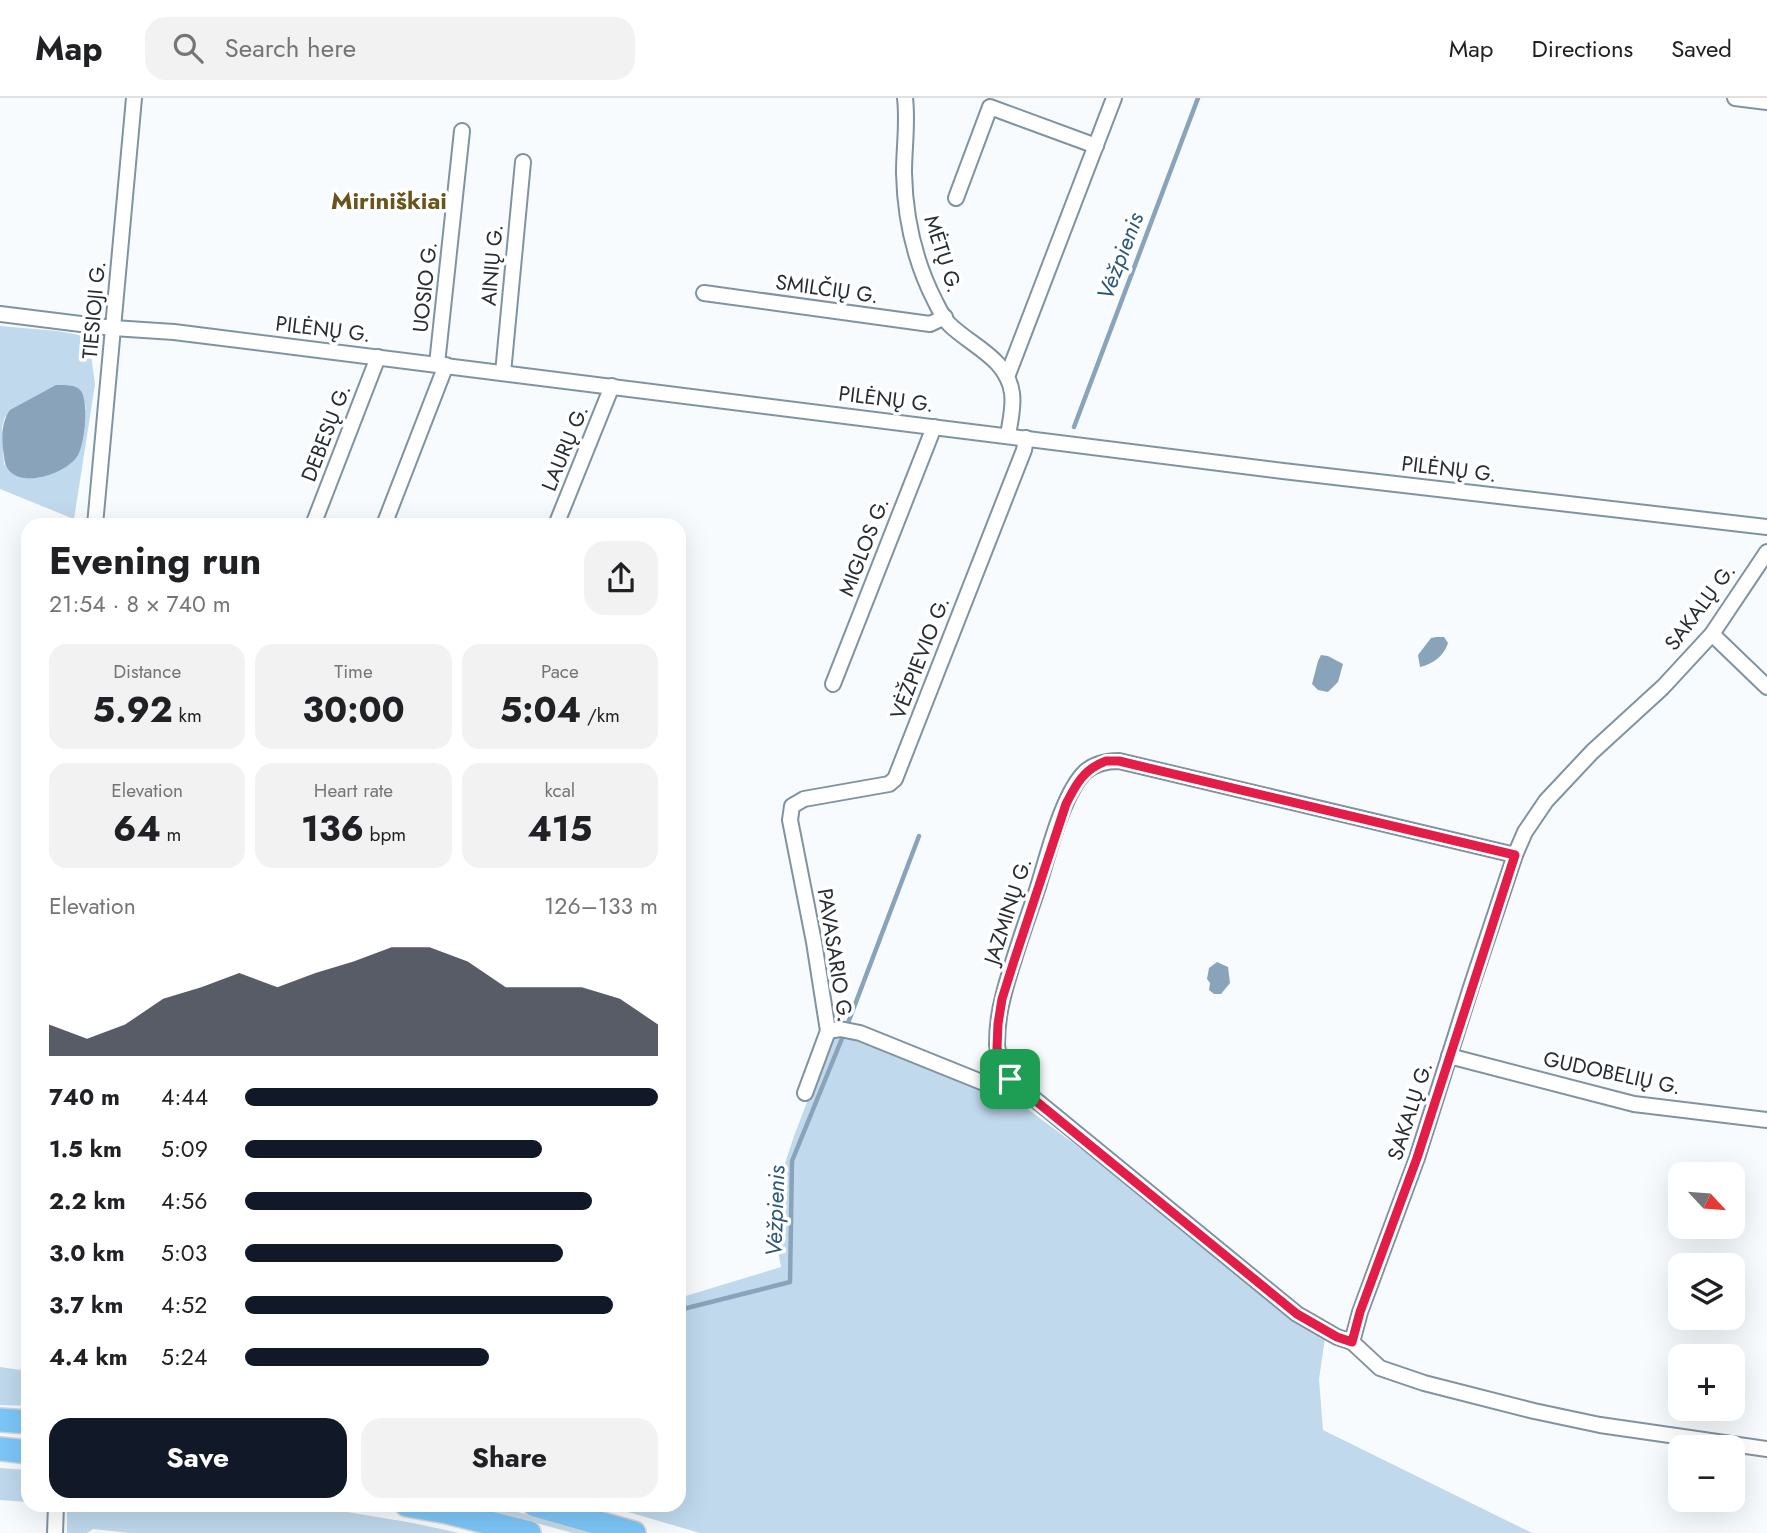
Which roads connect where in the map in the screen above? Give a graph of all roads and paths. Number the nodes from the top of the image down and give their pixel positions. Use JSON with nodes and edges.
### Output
{"nodes":[{"id":1,"x":134,"y":98,"type":"edge"},
{"id":2,"x":905,"y":98,"type":"edge"},
{"id":3,"x":1114,"y":98,"type":"edge"},
{"id":4,"x":1735,"y":98,"type":"edge"},
{"id":5,"x":1767,"y":102,"type":"edge"},
{"id":6,"x":462,"y":131,"type":"dead end"},
{"id":7,"x":1096,"y":146,"type":"junction"},
{"id":8,"x":523,"y":162,"type":"dead end"},
{"id":9,"x":956,"y":198,"type":"dead end"},
{"id":10,"x":704,"y":293,"type":"dead end"},
{"id":11,"x":0,"y":314,"type":"edge"},
{"id":12,"x":944,"y":317,"type":"junction"},
{"id":13,"x":113,"y":328,"type":"junction"},
{"id":14,"x":379,"y":357,"type":"junction"},
{"id":15,"x":442,"y":365,"type":"junction"},
{"id":16,"x":503,"y":373,"type":"junction"},
{"id":17,"x":1007,"y":377,"type":"junction"},
{"id":18,"x":612,"y":386,"type":"junction"},
{"id":19,"x":934,"y":426,"type":"junction"},
{"id":20,"x":1008,"y":435,"type":"junction"},
{"id":21,"x":1026,"y":438,"type":"junction"},
{"id":22,"x":96,"y":518,"type":"edge"},
{"id":23,"x":316,"y":518,"type":"edge"},
{"id":24,"x":387,"y":518,"type":"edge"},
{"id":25,"x":559,"y":518,"type":"edge"},
{"id":26,"x":1767,"y":527,"type":"edge"},
{"id":27,"x":1767,"y":552,"type":"edge"},
{"id":28,"x":1712,"y":634,"type":"junction"},
{"id":29,"x":833,"y":684,"type":"dead end"},
{"id":30,"x":1767,"y":687,"type":"edge"},
{"id":31,"x":790,"y":820,"type":"joint"},
{"id":32,"x":1515,"y":855,"type":"junction"},
{"id":33,"x":828,"y":1031,"type":"junction"},
{"id":34,"x":1449,"y":1056,"type":"junction"},
{"id":35,"x":1010,"y":1079,"type":"junction"},
{"id":36,"x":805,"y":1093,"type":"dead end"},
{"id":37,"x":1767,"y":1120,"type":"edge"},
{"id":38,"x":1352,"y":1342,"type":"junction"},
{"id":39,"x":1767,"y":1449,"type":"edge"},
{"id":40,"x":56,"y":1512,"type":"edge"},
{"id":41,"x":438,"y":1512,"type":"edge"},
{"id":42,"x":560,"y":1512,"type":"edge"},
{"id":43,"x":55,"y":1533,"type":"edge"},
{"id":44,"x":529,"y":1533,"type":"edge"},
{"id":45,"x":634,"y":1533,"type":"edge"}],
"edges":[{"from":1,"to":13,"type":"street","name":"TIESIOJI G."},
{"from":2,"to":12,"type":"street","name":"MĖTŲ G."},
{"from":3,"to":7,"type":"street"},
{"from":4,"to":5,"type":"street"},
{"from":6,"to":15,"type":"street","name":"UOSIO G."},
{"from":7,"to":9,"type":"street"},
{"from":7,"to":17,"type":"street"},
{"from":8,"to":16,"type":"street","name":"AINIŲ G."},
{"from":10,"to":12,"type":"street","name":"SMILČIŲ G."},
{"from":11,"to":13,"type":"street","name":"PILĖNŲ G."},
{"from":12,"to":17,"type":"street","name":"MĖTŲ G."},
{"from":13,"to":14,"type":"street","name":"PILĖNŲ G."},
{"from":13,"to":22,"type":"street","name":"TIESIOJI G."},
{"from":14,"to":15,"type":"street","name":"PILĖNŲ G."},
{"from":14,"to":23,"type":"street","name":"DEBESŲ G."},
{"from":15,"to":16,"type":"street","name":"PILĖNŲ G."},
{"from":15,"to":24,"type":"street","name":"UOSIO G."},
{"from":16,"to":18,"type":"street","name":"PILĖNŲ G."},
{"from":17,"to":20,"type":"street"},
{"from":18,"to":19,"type":"street","name":"PILĖNŲ G."},
{"from":18,"to":25,"type":"street","name":"LAURŲ G."},
{"from":19,"to":20,"type":"street","name":"PILĖNŲ G."},
{"from":19,"to":29,"type":"street","name":"MIGLOS G."},
{"from":20,"to":21,"type":"street","name":"PILĖNŲ G."},
{"from":21,"to":26,"type":"street","name":"PILĖNŲ G."},
{"from":21,"to":31,"type":"street","name":"VĖŽPIEVIO G."},
{"from":27,"to":28,"type":"street","name":"SAKALŲ G."},
{"from":28,"to":30,"type":"street"},
{"from":28,"to":32,"type":"street","name":"SAKALŲ G."},
{"from":31,"to":33,"type":"street","name":"PAVASARIO G."},
{"from":32,"to":34,"type":"street","name":"SAKALŲ G."},
{"from":32,"to":35,"type":"street","name":"JAZMINŲ G."},
{"from":33,"to":35,"type":"street"},
{"from":33,"to":36,"type":"street","name":"PAVASARIO G."},
{"from":34,"to":37,"type":"street","name":"GUDOBELIŲ G."},
{"from":34,"to":38,"type":"street","name":"SAKALŲ G."},
{"from":35,"to":38,"type":"street","name":"JAZMINŲ G."},
{"from":38,"to":39,"type":"street"},
{"from":40,"to":43,"type":"street"},
{"from":41,"to":44,"type":"highway"},
{"from":42,"to":45,"type":"highway"}]}
